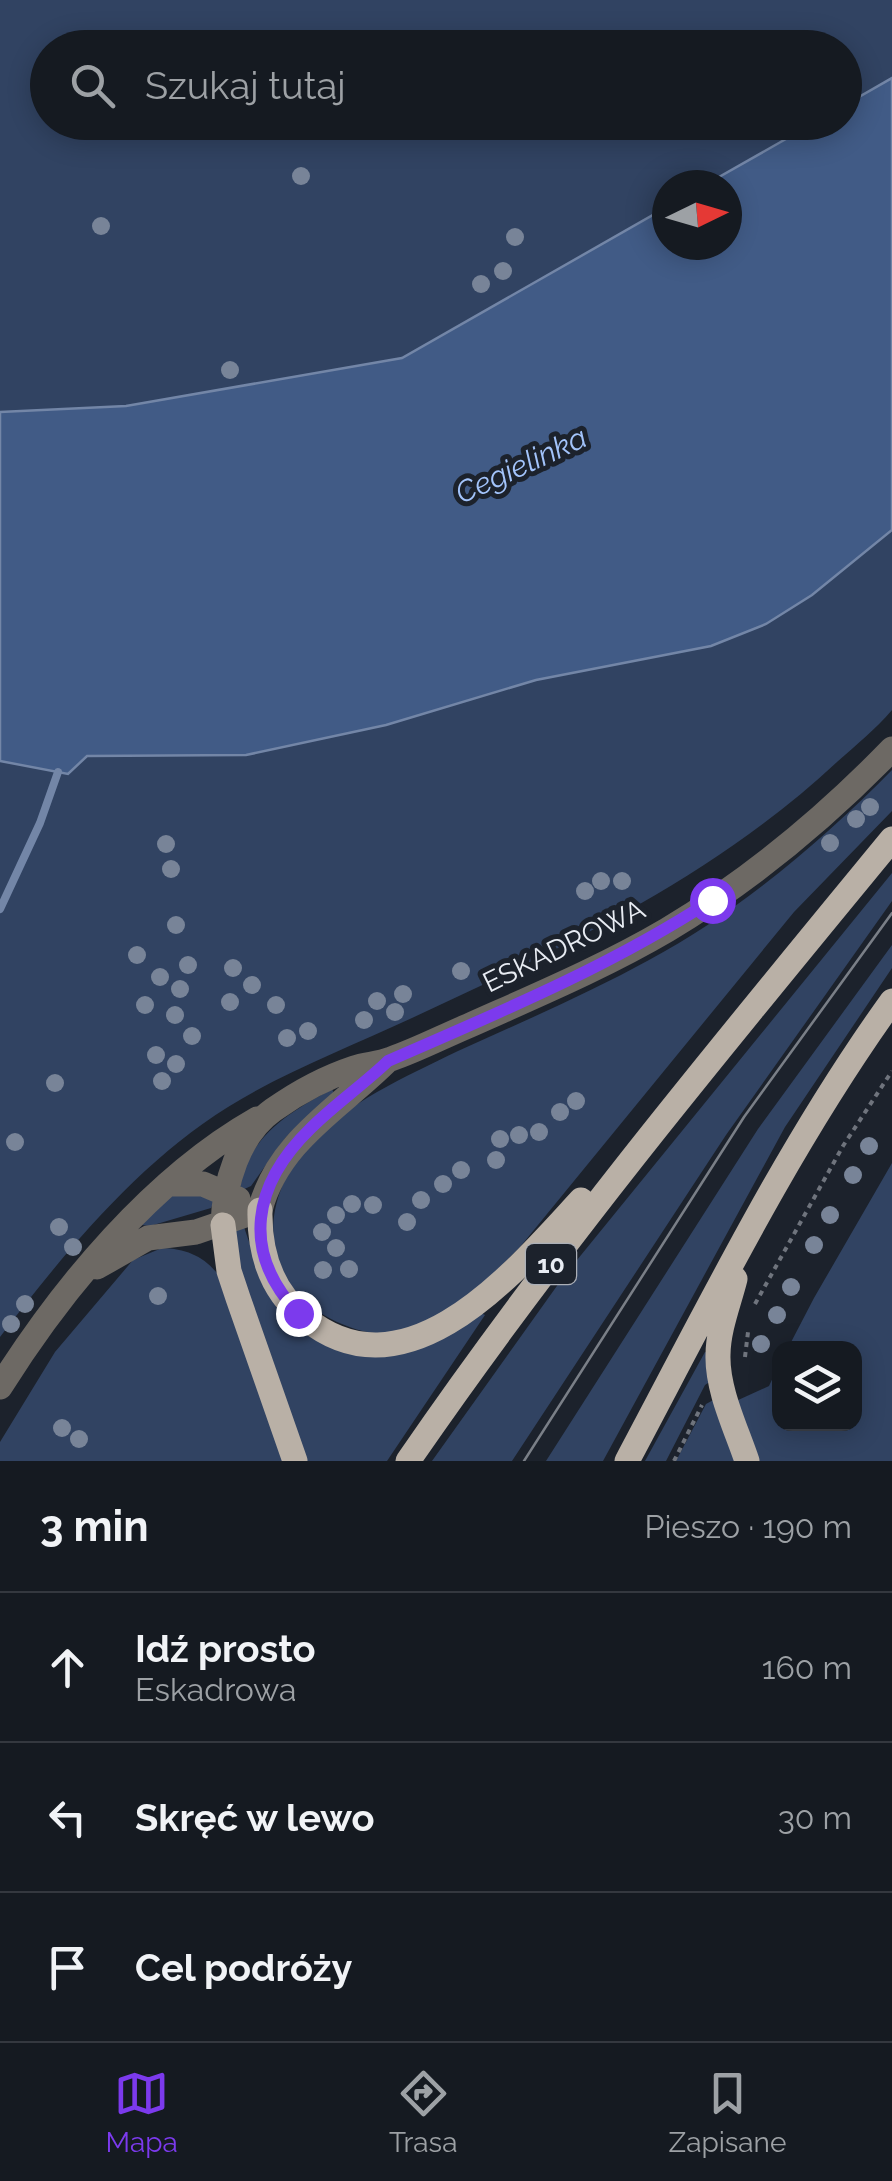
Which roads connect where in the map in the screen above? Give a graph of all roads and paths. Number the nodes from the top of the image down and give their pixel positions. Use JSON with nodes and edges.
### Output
{"nodes":[{"id":1,"x":892,"y":749,"type":"edge"},
{"id":2,"x":892,"y":839,"type":"edge"},
{"id":3,"x":892,"y":1001,"type":"edge"},
{"id":4,"x":388,"y":1061,"type":"junction"},
{"id":5,"x":892,"y":1071,"type":"edge"},
{"id":6,"x":700,"y":1072,"type":"junction"},
{"id":7,"x":271,"y":1111,"type":"junction"},
{"id":8,"x":171,"y":1184,"type":"junction"},
{"id":9,"x":227,"y":1192,"type":"junction"},
{"id":10,"x":260,"y":1210,"type":"junction"},
{"id":11,"x":223,"y":1225,"type":"junction"},
{"id":12,"x":747,"y":1236,"type":"junction"},
{"id":13,"x":81,"y":1277,"type":"junction"},
{"id":14,"x":752,"y":1311,"type":"dead end"},
{"id":15,"x":748,"y":1326,"type":"dead end"},
{"id":16,"x":740,"y":1366,"type":"dead end"},
{"id":17,"x":0,"y":1387,"type":"edge"},
{"id":18,"x":708,"y":1394,"type":"dead end"},
{"id":19,"x":295,"y":1461,"type":"edge"},
{"id":20,"x":408,"y":1461,"type":"edge"},
{"id":21,"x":627,"y":1461,"type":"edge"},
{"id":22,"x":674,"y":1461,"type":"edge"},
{"id":23,"x":747,"y":1461,"type":"edge"}],
"edges":[{"from":1,"to":4,"type":"street","name":"ESKADROWA"},
{"from":2,"to":6,"type":"main road","number":"10"},
{"from":3,"to":12,"type":"main road"},
{"from":4,"to":7,"type":"street","name":"ESKADROWA"},
{"from":4,"to":10,"type":"street","name":"ESKADROWA"},
{"from":5,"to":14,"type":"path"},
{"from":6,"to":10,"type":"main road"},
{"from":6,"to":20,"type":"main road","number":"10"},
{"from":7,"to":8,"type":"street","name":"ESKADROWA"},
{"from":7,"to":9,"type":"street","name":"ESKADROWA"},
{"from":8,"to":9,"type":"street"},
{"from":8,"to":13,"type":"street","name":"ESKADROWA"},
{"from":9,"to":10,"type":"street"},
{"from":9,"to":11,"type":"street","name":"ESKADROWA"},
{"from":10,"to":11,"type":"street","name":"ESKADROWA"},
{"from":11,"to":13,"type":"street","name":"ESKADROWA"},
{"from":11,"to":19,"type":"main road"},
{"from":12,"to":21,"type":"main road"},
{"from":12,"to":23,"type":"main road"},
{"from":13,"to":17,"type":"street","name":"ESKADROWA"},
{"from":15,"to":16,"type":"path"},
{"from":18,"to":22,"type":"path"}]}
